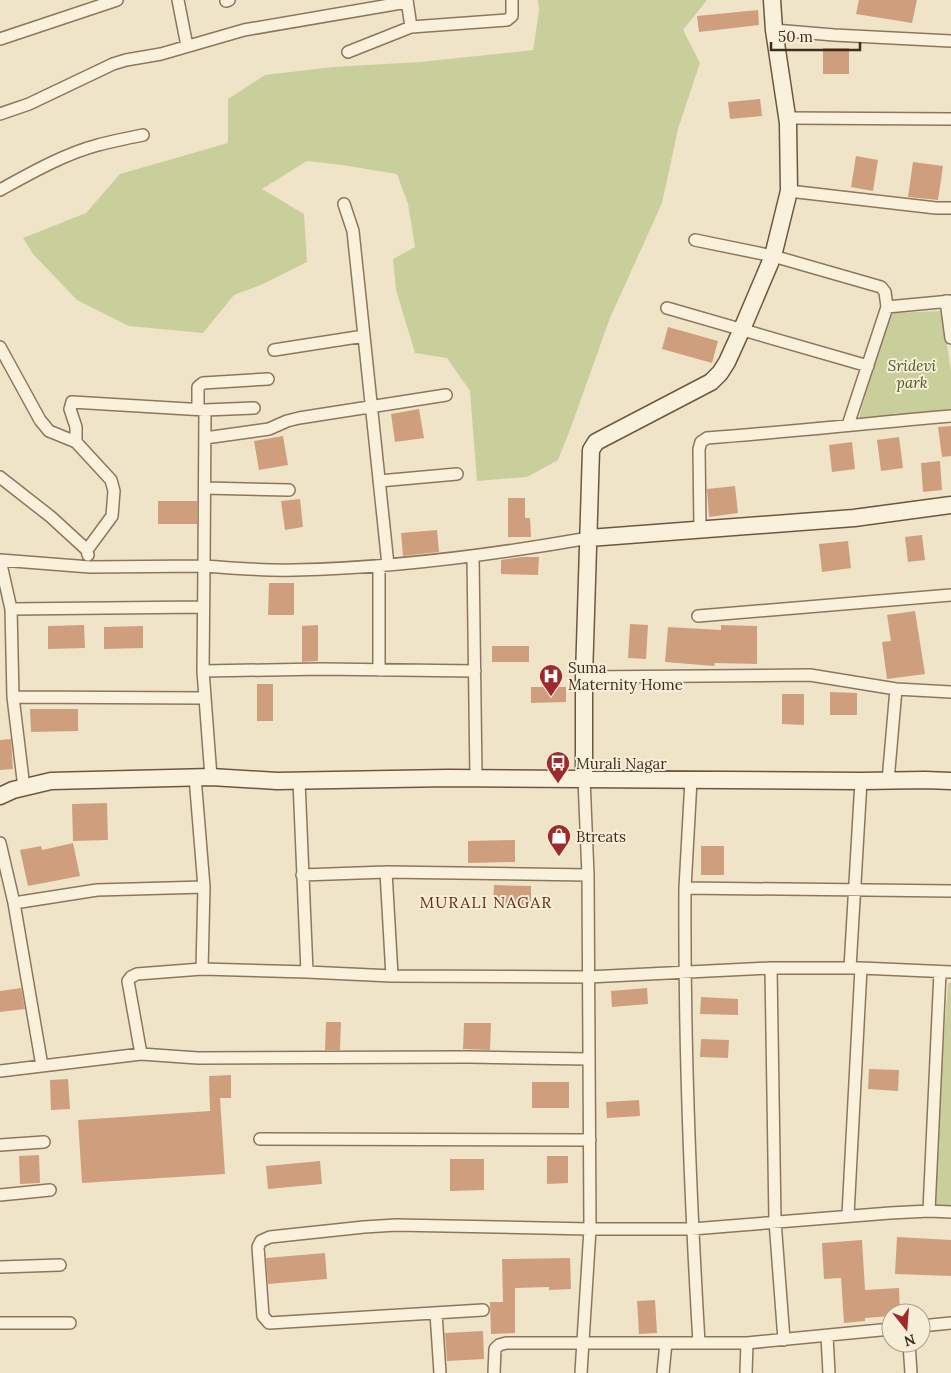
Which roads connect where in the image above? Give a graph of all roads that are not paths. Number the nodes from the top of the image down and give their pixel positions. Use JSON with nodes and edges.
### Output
{"nodes":[{"id":1,"x":117,"y":0,"type":"edge"},
{"id":2,"x":178,"y":0,"type":"edge"},
{"id":3,"x":512,"y":0,"type":"edge"},
{"id":4,"x":772,"y":0,"type":"edge"},
{"id":5,"x":407,"y":1,"type":"edge"},
{"id":6,"x":411,"y":28,"type":"junction"},
{"id":7,"x":774,"y":30,"type":"junction"},
{"id":8,"x":0,"y":40,"type":"edge"},
{"id":9,"x":951,"y":41,"type":"edge"},
{"id":10,"x":187,"y":46,"type":"junction"},
{"id":11,"x":348,"y":52,"type":"dead end"},
{"id":12,"x":0,"y":114,"type":"edge"},
{"id":13,"x":787,"y":118,"type":"junction"},
{"id":14,"x":951,"y":119,"type":"edge"},
{"id":15,"x":144,"y":135,"type":"dead end"},
{"id":16,"x":0,"y":190,"type":"edge"},
{"id":17,"x":789,"y":191,"type":"junction"},
{"id":18,"x":344,"y":204,"type":"dead end"},
{"id":19,"x":951,"y":208,"type":"edge"},
{"id":20,"x":695,"y":240,"type":"dead end"},
{"id":21,"x":773,"y":256,"type":"junction"},
{"id":22,"x":948,"y":301,"type":"edge"},
{"id":23,"x":887,"y":307,"type":"junction"},
{"id":24,"x":667,"y":308,"type":"dead end"},
{"id":25,"x":742,"y":329,"type":"junction"},
{"id":26,"x":364,"y":336,"type":"junction"},
{"id":27,"x":951,"y":338,"type":"edge"},
{"id":28,"x":0,"y":347,"type":"edge"},
{"id":29,"x":274,"y":350,"type":"dead end"},
{"id":30,"x":868,"y":366,"type":"junction"},
{"id":31,"x":268,"y":379,"type":"dead end"},
{"id":32,"x":446,"y":395,"type":"dead end"},
{"id":33,"x":370,"y":406,"type":"junction"},
{"id":34,"x":254,"y":408,"type":"dead end"},
{"id":35,"x":202,"y":409,"type":"junction"},
{"id":36,"x":951,"y":416,"type":"edge"},
{"id":37,"x":848,"y":425,"type":"junction"},
{"id":38,"x":205,"y":438,"type":"junction"},
{"id":39,"x":76,"y":442,"type":"junction"},
{"id":40,"x":457,"y":474,"type":"dead end"},
{"id":41,"x":0,"y":477,"type":"edge"},
{"id":42,"x":379,"y":481,"type":"junction"},
{"id":43,"x":205,"y":488,"type":"junction"},
{"id":44,"x":289,"y":490,"type":"dead end"},
{"id":45,"x":951,"y":505,"type":"edge"},
{"id":46,"x":700,"y":529,"type":"junction"},
{"id":47,"x":590,"y":538,"type":"junction"},
{"id":48,"x":87,"y":550,"type":"junction"},
{"id":49,"x":473,"y":556,"type":"junction"},
{"id":50,"x":0,"y":560,"type":"edge"},
{"id":51,"x":204,"y":566,"type":"junction"},
{"id":52,"x":384,"y":566,"type":"junction"},
{"id":53,"x":90,"y":567,"type":"junction"},
{"id":54,"x":951,"y":595,"type":"edge"},
{"id":55,"x":203,"y":607,"type":"junction"},
{"id":56,"x":11,"y":609,"type":"junction"},
{"id":57,"x":698,"y":616,"type":"dead end"},
{"id":58,"x":379,"y":670,"type":"junction"},
{"id":59,"x":204,"y":671,"type":"junction"},
{"id":60,"x":474,"y":671,"type":"junction"},
{"id":61,"x":584,"y":677,"type":"junction"},
{"id":62,"x":896,"y":689,"type":"junction"},
{"id":63,"x":951,"y":692,"type":"edge"},
{"id":64,"x":13,"y":696,"type":"junction"},
{"id":65,"x":204,"y":698,"type":"junction"},
{"id":66,"x":203,"y":777,"type":"junction"},
{"id":67,"x":476,"y":778,"type":"junction"},
{"id":68,"x":584,"y":779,"type":"junction"},
{"id":69,"x":691,"y":780,"type":"junction"},
{"id":70,"x":299,"y":781,"type":"junction"},
{"id":71,"x":861,"y":781,"type":"junction"},
{"id":72,"x":888,"y":781,"type":"junction"},
{"id":73,"x":951,"y":781,"type":"edge"},
{"id":74,"x":24,"y":788,"type":"junction"},
{"id":75,"x":0,"y":796,"type":"edge"},
{"id":76,"x":0,"y":843,"type":"edge"},
{"id":77,"x":386,"y":872,"type":"junction"},
{"id":78,"x":302,"y":875,"type":"junction"},
{"id":79,"x":588,"y":875,"type":"junction"},
{"id":80,"x":204,"y":887,"type":"junction"},
{"id":81,"x":685,"y":888,"type":"junction"},
{"id":82,"x":5,"y":889,"type":"edge"},
{"id":83,"x":855,"y":890,"type":"junction"},
{"id":84,"x":951,"y":891,"type":"edge"},
{"id":85,"x":14,"y":903,"type":"junction"},
{"id":86,"x":202,"y":968,"type":"junction"},
{"id":87,"x":771,"y":968,"type":"junction"},
{"id":88,"x":855,"y":968,"type":"junction"},
{"id":89,"x":685,"y":971,"type":"junction"},
{"id":90,"x":307,"y":972,"type":"junction"},
{"id":91,"x":945,"y":972,"type":"edge"},
{"id":92,"x":392,"y":976,"type":"junction"},
{"id":93,"x":588,"y":977,"type":"junction"},
{"id":94,"x":141,"y":1054,"type":"junction"},
{"id":95,"x":588,"y":1059,"type":"junction"},
{"id":96,"x":42,"y":1066,"type":"junction"},
{"id":97,"x":0,"y":1071,"type":"edge"},
{"id":98,"x":260,"y":1139,"type":"dead end"},
{"id":99,"x":590,"y":1140,"type":"junction"},
{"id":100,"x":44,"y":1142,"type":"dead end"},
{"id":101,"x":0,"y":1145,"type":"edge"},
{"id":102,"x":50,"y":1190,"type":"dead end"},
{"id":103,"x":0,"y":1195,"type":"edge"},
{"id":104,"x":929,"y":1211,"type":"junction"},
{"id":105,"x":951,"y":1212,"type":"edge"},
{"id":106,"x":848,"y":1215,"type":"junction"},
{"id":107,"x":775,"y":1221,"type":"junction"},
{"id":108,"x":590,"y":1229,"type":"junction"},
{"id":109,"x":692,"y":1229,"type":"junction"},
{"id":110,"x":60,"y":1265,"type":"dead end"},
{"id":111,"x":0,"y":1267,"type":"edge"},
{"id":112,"x":484,"y":1310,"type":"dead end"},
{"id":113,"x":436,"y":1313,"type":"junction"},
{"id":114,"x":0,"y":1323,"type":"edge"},
{"id":115,"x":70,"y":1323,"type":"dead end"},
{"id":116,"x":951,"y":1323,"type":"edge"},
{"id":117,"x":931,"y":1325,"type":"edge"},
{"id":118,"x":881,"y":1330,"type":"edge"},
{"id":119,"x":827,"y":1336,"type":"junction"},
{"id":120,"x":784,"y":1340,"type":"junction"},
{"id":121,"x":666,"y":1343,"type":"junction"},
{"id":122,"x":699,"y":1343,"type":"junction"},
{"id":123,"x":747,"y":1343,"type":"junction"},
{"id":124,"x":583,"y":1344,"type":"junction"},
{"id":125,"x":909,"y":1353,"type":"edge"},
{"id":126,"x":440,"y":1373,"type":"edge"},
{"id":127,"x":494,"y":1373,"type":"edge"},
{"id":128,"x":581,"y":1373,"type":"edge"},
{"id":129,"x":663,"y":1373,"type":"edge"},
{"id":130,"x":746,"y":1373,"type":"edge"},
{"id":131,"x":829,"y":1373,"type":"edge"},
{"id":132,"x":911,"y":1373,"type":"edge"}],
"edges":[{"from":1,"to":8,"type":"street"},
{"from":2,"to":10,"type":"street"},
{"from":3,"to":6,"type":"street"},
{"from":4,"to":7,"type":"street"},
{"from":5,"to":6,"type":"street"},
{"from":5,"to":10,"type":"street"},
{"from":6,"to":11,"type":"street"},
{"from":7,"to":9,"type":"street"},
{"from":7,"to":13,"type":"street"},
{"from":10,"to":12,"type":"street"},
{"from":13,"to":14,"type":"street"},
{"from":13,"to":17,"type":"street"},
{"from":15,"to":16,"type":"street"},
{"from":17,"to":19,"type":"street"},
{"from":17,"to":21,"type":"street"},
{"from":18,"to":26,"type":"street"},
{"from":20,"to":21,"type":"street"},
{"from":21,"to":23,"type":"street"},
{"from":21,"to":25,"type":"street"},
{"from":22,"to":23,"type":"street"},
{"from":22,"to":27,"type":"street"},
{"from":23,"to":30,"type":"street"},
{"from":24,"to":25,"type":"street"},
{"from":25,"to":30,"type":"street"},
{"from":25,"to":47,"type":"street"},
{"from":26,"to":29,"type":"street"},
{"from":26,"to":33,"type":"street"},
{"from":28,"to":39,"type":"street"},
{"from":30,"to":37,"type":"street"},
{"from":31,"to":35,"type":"street"},
{"from":32,"to":33,"type":"street"},
{"from":33,"to":38,"type":"street"},
{"from":33,"to":42,"type":"street"},
{"from":34,"to":35,"type":"street"},
{"from":35,"to":38,"type":"street"},
{"from":35,"to":39,"type":"street"},
{"from":36,"to":37,"type":"street"},
{"from":37,"to":46,"type":"street"},
{"from":38,"to":43,"type":"street"},
{"from":39,"to":48,"type":"street"},
{"from":40,"to":42,"type":"street"},
{"from":41,"to":48,"type":"street"},
{"from":42,"to":52,"type":"street"},
{"from":43,"to":44,"type":"street"},
{"from":43,"to":51,"type":"street"},
{"from":45,"to":46,"type":"street"},
{"from":46,"to":47,"type":"street"},
{"from":47,"to":49,"type":"street"},
{"from":47,"to":61,"type":"street"},
{"from":48,"to":53,"type":"street"},
{"from":49,"to":52,"type":"street"},
{"from":49,"to":60,"type":"street"},
{"from":50,"to":53,"type":"street"},
{"from":50,"to":56,"type":"street"},
{"from":51,"to":52,"type":"street"},
{"from":51,"to":53,"type":"street"},
{"from":51,"to":55,"type":"street"},
{"from":52,"to":58,"type":"street"},
{"from":54,"to":57,"type":"street"},
{"from":55,"to":56,"type":"street"},
{"from":55,"to":59,"type":"street"},
{"from":56,"to":64,"type":"street"},
{"from":58,"to":59,"type":"street"},
{"from":58,"to":60,"type":"street"},
{"from":59,"to":65,"type":"street"},
{"from":60,"to":67,"type":"street"},
{"from":61,"to":62,"type":"street"},
{"from":61,"to":68,"type":"street"},
{"from":62,"to":63,"type":"street"},
{"from":62,"to":72,"type":"street"},
{"from":64,"to":65,"type":"street"},
{"from":64,"to":74,"type":"street"},
{"from":65,"to":66,"type":"street"},
{"from":66,"to":70,"type":"street"},
{"from":66,"to":74,"type":"street"},
{"from":66,"to":80,"type":"street"},
{"from":67,"to":68,"type":"street"},
{"from":67,"to":70,"type":"street"},
{"from":68,"to":69,"type":"street"},
{"from":68,"to":79,"type":"street"},
{"from":69,"to":71,"type":"street"},
{"from":69,"to":81,"type":"street"},
{"from":70,"to":78,"type":"street"},
{"from":71,"to":72,"type":"street"},
{"from":71,"to":83,"type":"street"},
{"from":72,"to":73,"type":"street"},
{"from":74,"to":75,"type":"street"},
{"from":76,"to":82,"type":"street"},
{"from":77,"to":78,"type":"street"},
{"from":77,"to":79,"type":"street"},
{"from":77,"to":92,"type":"street"},
{"from":78,"to":90,"type":"street"},
{"from":79,"to":93,"type":"street"},
{"from":80,"to":85,"type":"street"},
{"from":80,"to":86,"type":"street"},
{"from":81,"to":83,"type":"street"},
{"from":81,"to":89,"type":"street"},
{"from":82,"to":85,"type":"street"},
{"from":83,"to":84,"type":"street"},
{"from":83,"to":88,"type":"street"},
{"from":85,"to":96,"type":"street"},
{"from":86,"to":90,"type":"street"},
{"from":86,"to":94,"type":"street"},
{"from":87,"to":88,"type":"street"},
{"from":87,"to":89,"type":"street"},
{"from":87,"to":107,"type":"street"},
{"from":88,"to":91,"type":"street"},
{"from":88,"to":106,"type":"street"},
{"from":89,"to":93,"type":"street"},
{"from":89,"to":109,"type":"street"},
{"from":90,"to":92,"type":"street"},
{"from":91,"to":104,"type":"street"},
{"from":92,"to":93,"type":"street"},
{"from":93,"to":95,"type":"street"},
{"from":94,"to":95,"type":"street"},
{"from":94,"to":96,"type":"street"},
{"from":95,"to":99,"type":"street"},
{"from":96,"to":97,"type":"street"},
{"from":98,"to":99,"type":"street"},
{"from":99,"to":108,"type":"street"},
{"from":100,"to":101,"type":"street"},
{"from":102,"to":103,"type":"street"},
{"from":104,"to":105,"type":"street"},
{"from":104,"to":106,"type":"street"},
{"from":106,"to":107,"type":"street"},
{"from":107,"to":109,"type":"street"},
{"from":107,"to":120,"type":"street"},
{"from":108,"to":109,"type":"street"},
{"from":108,"to":113,"type":"street"},
{"from":108,"to":124,"type":"street"},
{"from":109,"to":122,"type":"street"},
{"from":110,"to":111,"type":"street"},
{"from":112,"to":113,"type":"street"},
{"from":113,"to":126,"type":"street"},
{"from":114,"to":115,"type":"street"},
{"from":116,"to":117,"type":"street"},
{"from":118,"to":119,"type":"street"},
{"from":119,"to":120,"type":"street"},
{"from":119,"to":131,"type":"street"},
{"from":120,"to":123,"type":"street"},
{"from":121,"to":122,"type":"street"},
{"from":121,"to":124,"type":"street"},
{"from":121,"to":129,"type":"street"},
{"from":122,"to":123,"type":"street"},
{"from":123,"to":130,"type":"street"},
{"from":124,"to":127,"type":"street"},
{"from":124,"to":128,"type":"street"},
{"from":125,"to":132,"type":"street"}]}
